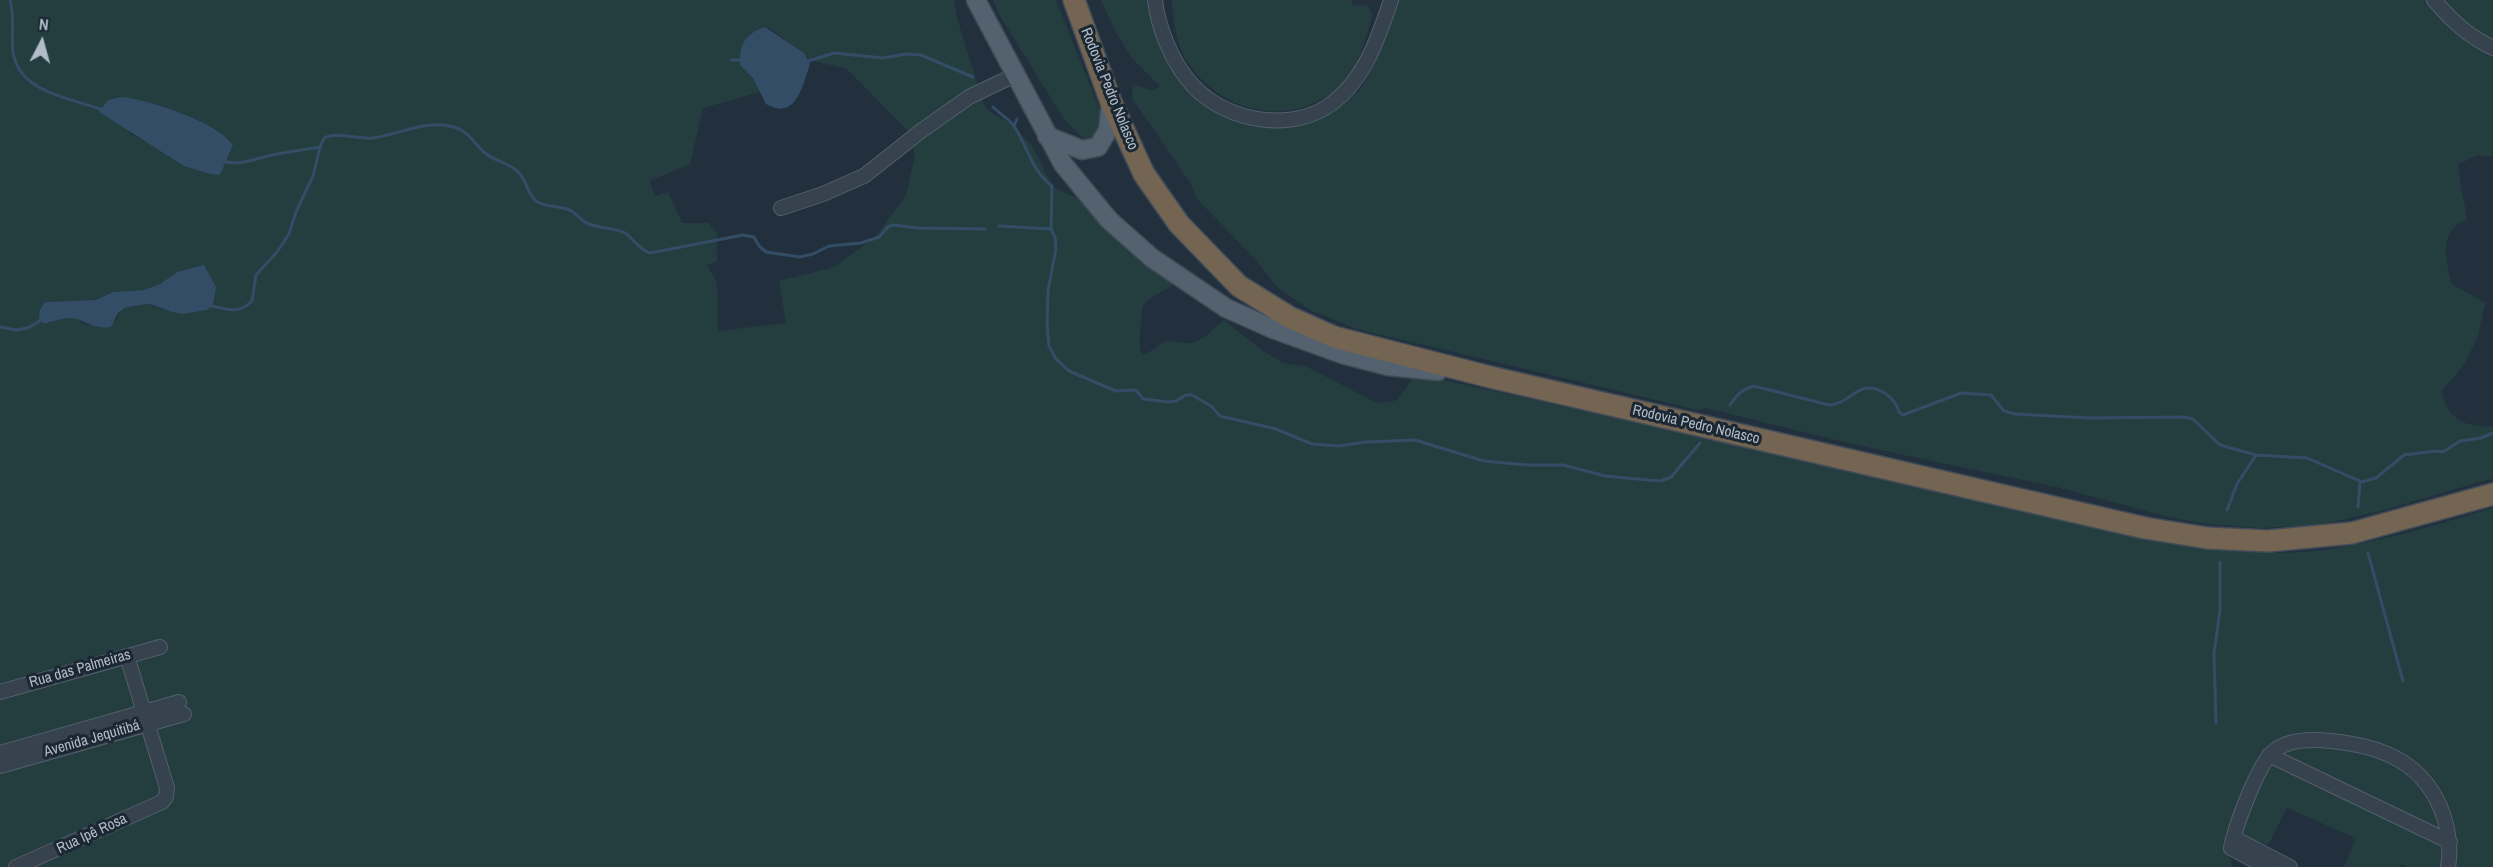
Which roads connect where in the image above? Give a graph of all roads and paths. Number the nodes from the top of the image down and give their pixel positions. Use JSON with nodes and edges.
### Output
{"nodes":[{"id":1,"x":976,"y":0,"type":"edge"},
{"id":2,"x":1074,"y":0,"type":"edge"},
{"id":3,"x":1083,"y":0,"type":"edge"},
{"id":4,"x":1155,"y":0,"type":"edge"},
{"id":5,"x":1390,"y":0,"type":"edge"},
{"id":6,"x":2434,"y":0,"type":"edge"},
{"id":7,"x":1091,"y":42,"type":"junction"},
{"id":8,"x":2493,"y":48,"type":"edge"},
{"id":9,"x":1017,"y":74,"type":"junction"},
{"id":10,"x":1111,"y":102,"type":"junction"},
{"id":11,"x":1047,"y":136,"type":"junction"},
{"id":12,"x":851,"y":183,"type":"junction"},
{"id":13,"x":838,"y":196,"type":"dead end"},
{"id":14,"x":781,"y":208,"type":"dead end"},
{"id":15,"x":1490,"y":376,"type":"junction"},
{"id":16,"x":2493,"y":494,"type":"edge"},
{"id":17,"x":160,"y":647,"type":"dead end"},
{"id":18,"x":127,"y":656,"type":"junction"},
{"id":19,"x":0,"y":692,"type":"edge"},
{"id":20,"x":182,"y":708,"type":"dead end"},
{"id":21,"x":146,"y":718,"type":"junction"},
{"id":22,"x":0,"y":753,"type":"edge"},
{"id":23,"x":2270,"y":755,"type":"junction"},
{"id":24,"x":0,"y":765,"type":"edge"},
{"id":25,"x":2234,"y":838,"type":"junction"},
{"id":26,"x":2450,"y":842,"type":"junction"},
{"id":27,"x":37,"y":862,"type":"edge"},
{"id":28,"x":16,"y":867,"type":"edge"},
{"id":29,"x":2266,"y":867,"type":"edge"},
{"id":30,"x":2290,"y":867,"type":"edge"},
{"id":31,"x":2448,"y":867,"type":"edge"}],
"edges":[{"from":1,"to":9,"type":"main road"},
{"from":2,"to":7,"type":"highway","name":"Rodovia Pedro Nolasco"},
{"from":3,"to":7,"type":"highway"},
{"from":4,"to":5,"type":"street"},
{"from":6,"to":8,"type":"street"},
{"from":7,"to":10,"type":"highway","name":"Rodovia Pedro Nolasco"},
{"from":9,"to":11,"type":"main road"},
{"from":9,"to":12,"type":"street"},
{"from":10,"to":11,"type":"main road"},
{"from":10,"to":15,"type":"highway","name":"Rodovia Pedro Nolasco"},
{"from":11,"to":15,"type":"main road"},
{"from":12,"to":13,"type":"street"},
{"from":12,"to":14,"type":"street"},
{"from":15,"to":16,"type":"highway","name":"Rodovia Pedro Nolasco"},
{"from":17,"to":18,"type":"street","name":"Rua das Palmeiras"},
{"from":18,"to":19,"type":"street","name":"Rua das Palmeiras"},
{"from":18,"to":21,"type":"street"},
{"from":20,"to":21,"type":"street","name":"Avenida Jequitibá"},
{"from":21,"to":22,"type":"street","name":"Avenida Jequitibá"},
{"from":21,"to":24,"type":"street","name":"Avenida Jequitibá"},
{"from":21,"to":27,"type":"street","name":"Rua Ipê Rosa"},
{"from":23,"to":25,"type":"street"},
{"from":23,"to":26,"type":"street"},
{"from":23,"to":26,"type":"street"},
{"from":25,"to":29,"type":"street"},
{"from":25,"to":30,"type":"street"},
{"from":26,"to":31,"type":"street"},
{"from":27,"to":28,"type":"street","name":"Rua Ipê Rosa"}]}
